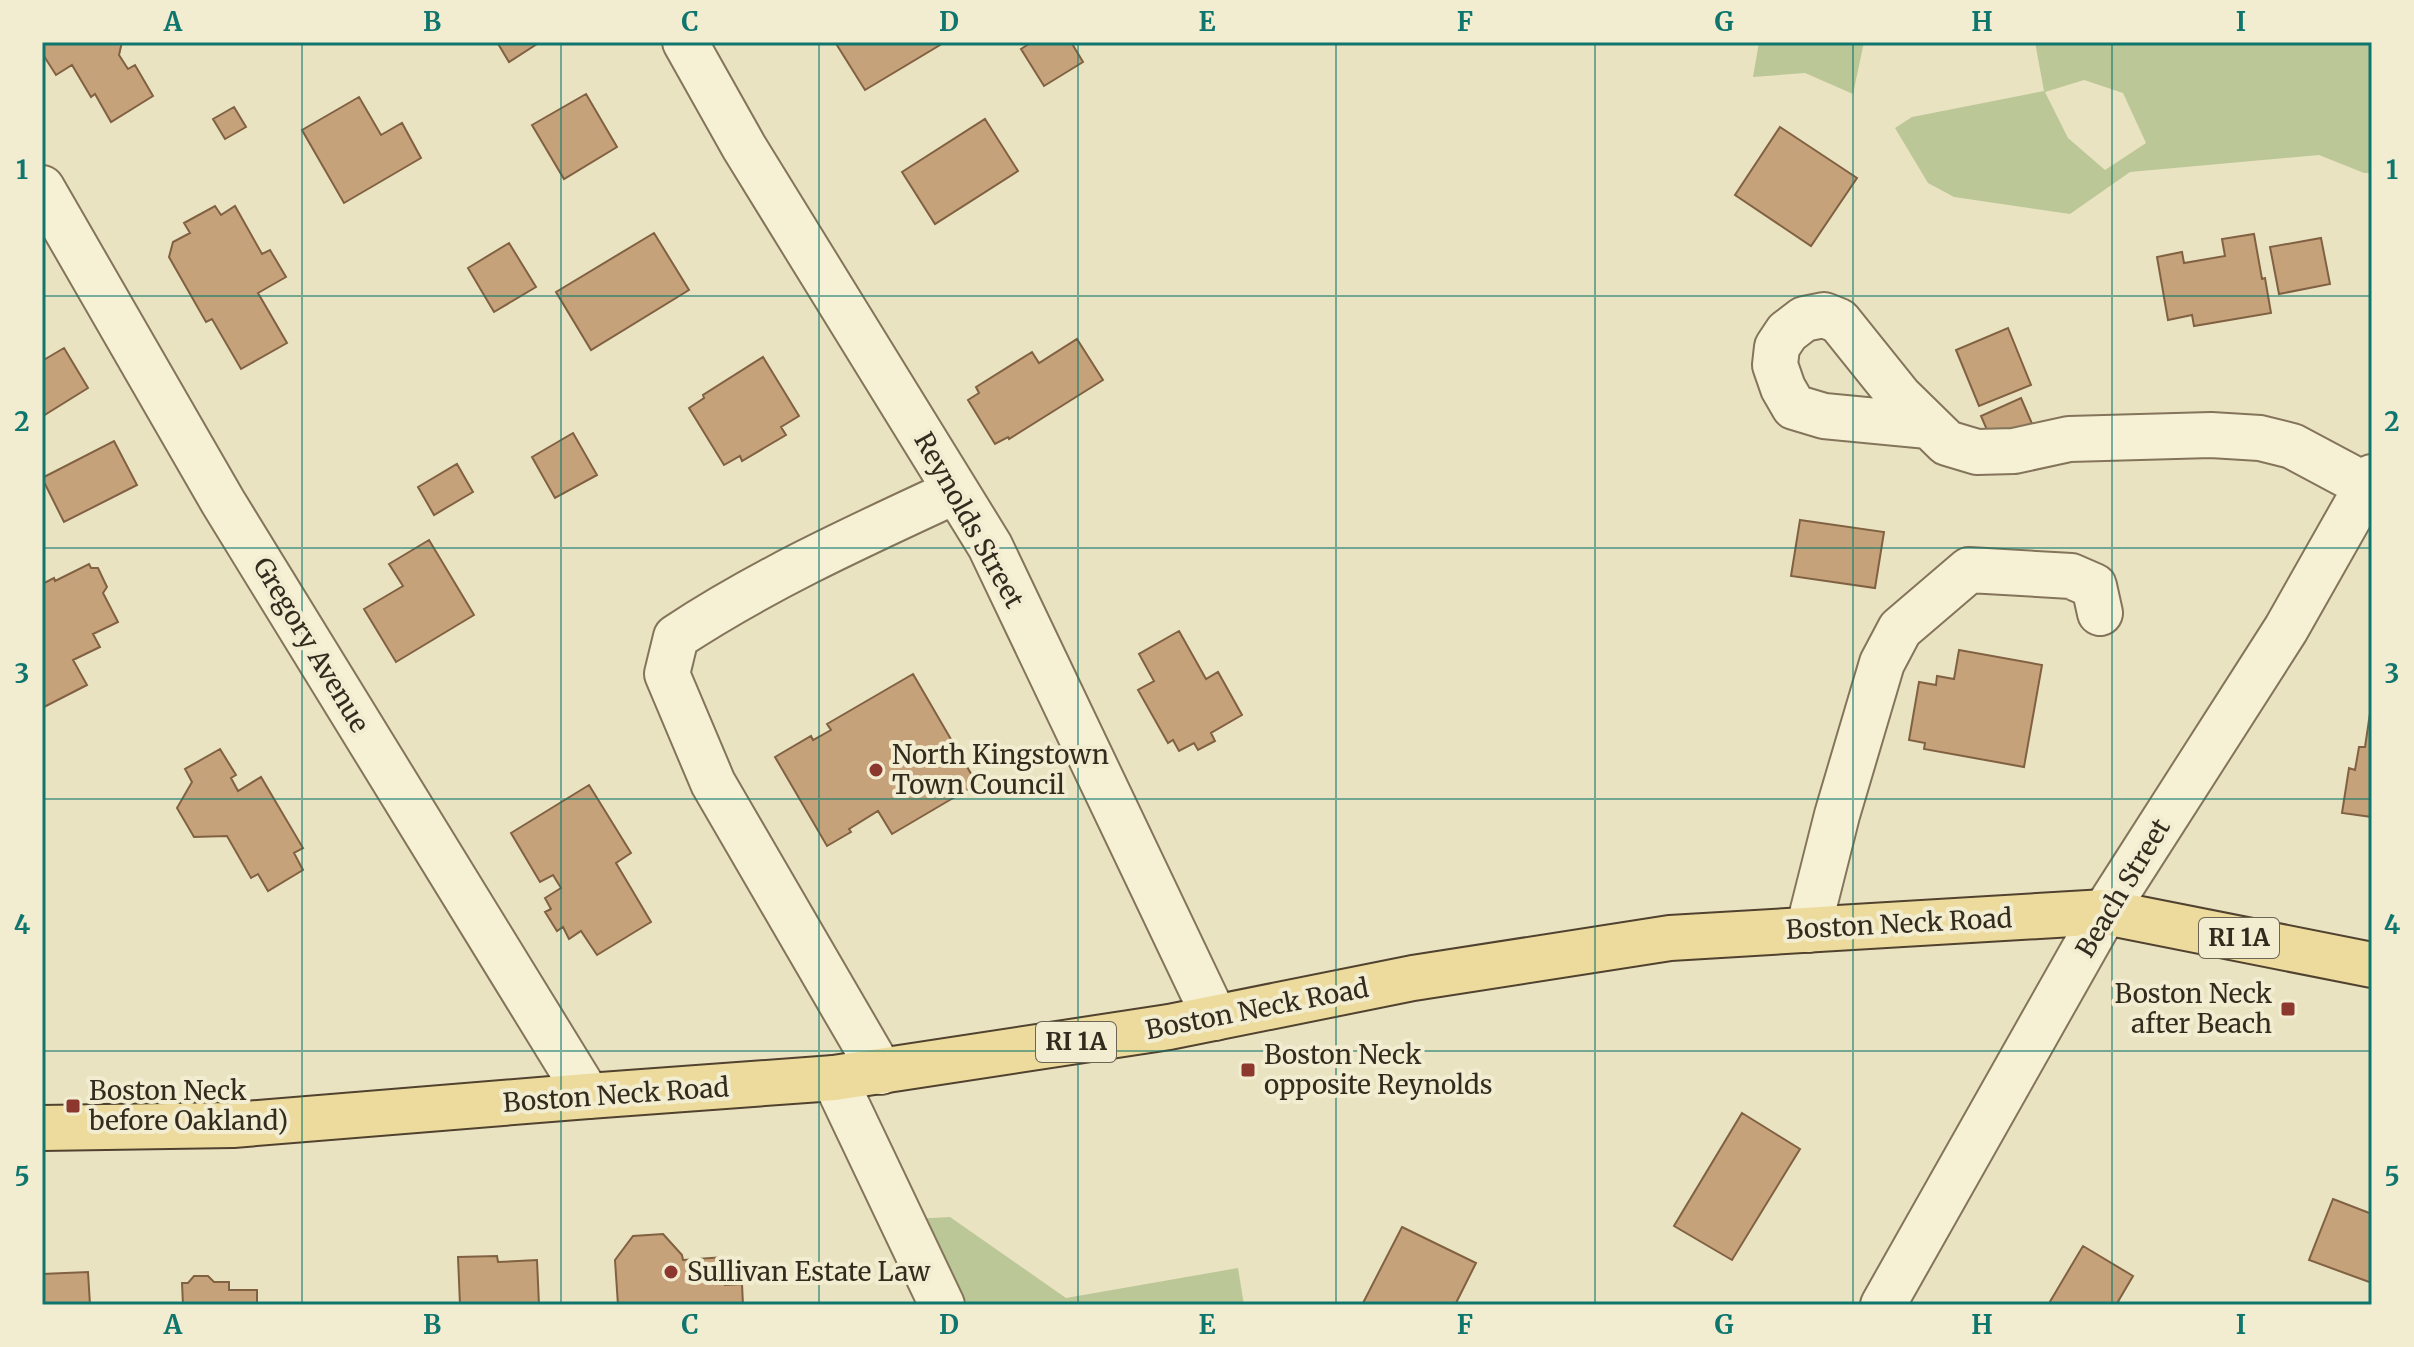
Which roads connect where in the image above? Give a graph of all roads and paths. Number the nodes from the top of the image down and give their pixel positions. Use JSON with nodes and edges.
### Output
{"nodes":[{"id":1,"x":685,"y":42,"type":"edge"},
{"id":2,"x":42,"y":188,"type":"edge"},
{"id":3,"x":1928,"y":426,"type":"dead end"},
{"id":4,"x":2370,"y":481,"type":"edge"},
{"id":5,"x":956,"y":491,"type":"junction"},
{"id":6,"x":2100,"y":613,"type":"dead end"},
{"id":7,"x":2105,"y":912,"type":"junction"},
{"id":8,"x":1808,"y":930,"type":"junction"},
{"id":9,"x":2372,"y":965,"type":"edge"},
{"id":10,"x":1215,"y":1018,"type":"junction"},
{"id":11,"x":881,"y":1072,"type":"junction"},
{"id":12,"x":834,"y":1078,"type":"junction"},
{"id":13,"x":588,"y":1096,"type":"junction"},
{"id":14,"x":42,"y":1128,"type":"edge"},
{"id":15,"x":942,"y":1305,"type":"edge"},
{"id":16,"x":1883,"y":1305,"type":"edge"}],
"edges":[{"from":1,"to":5,"type":"street","name":"Reynolds Street"},
{"from":2,"to":13,"type":"street","name":"Gregory Avenue"},
{"from":3,"to":4,"type":"street"},
{"from":4,"to":7,"type":"street","name":"Beach Street"},
{"from":5,"to":10,"type":"street","name":"Reynolds Street"},
{"from":5,"to":11,"type":"street"},
{"from":6,"to":8,"type":"street"},
{"from":7,"to":8,"type":"main road","name":"Boston Neck Road","number":"RI 1A"},
{"from":7,"to":9,"type":"main road","name":"Boston Neck Road","number":"RI 1A"},
{"from":7,"to":16,"type":"street","name":"Beach Street"},
{"from":8,"to":10,"type":"main road","name":"Boston Neck Road","number":"RI 1A"},
{"from":10,"to":11,"type":"main road","name":"Boston Neck Road","number":"RI 1A"},
{"from":11,"to":12,"type":"main road","name":"Boston Neck Road","number":"RI 1A"},
{"from":12,"to":13,"type":"main road","name":"Boston Neck Road","number":"RI 1A"},
{"from":12,"to":15,"type":"street"},
{"from":13,"to":14,"type":"main road","name":"Boston Neck Road","number":"RI 1A"}]}
